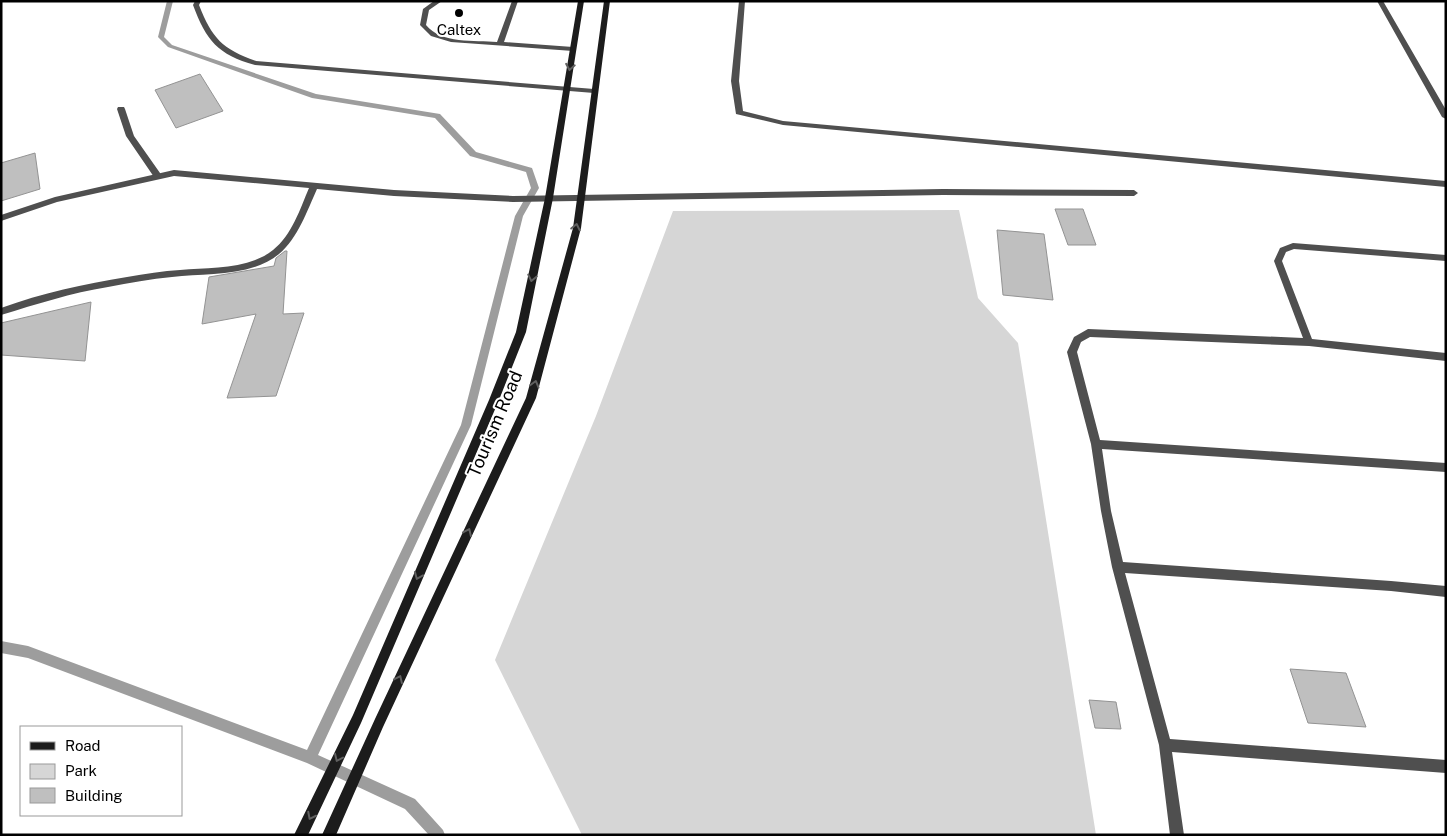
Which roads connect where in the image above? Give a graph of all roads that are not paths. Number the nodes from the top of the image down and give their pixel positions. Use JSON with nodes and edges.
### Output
{"nodes":[{"id":1,"x":198,"y":1,"type":"edge"},
{"id":2,"x":439,"y":1,"type":"edge"},
{"id":3,"x":515,"y":1,"type":"edge"},
{"id":4,"x":581,"y":1,"type":"edge"},
{"id":5,"x":607,"y":1,"type":"edge"},
{"id":6,"x":742,"y":1,"type":"edge"},
{"id":7,"x":1380,"y":1,"type":"edge"},
{"id":8,"x":500,"y":44,"type":"junction"},
{"id":9,"x":573,"y":49,"type":"junction"},
{"id":10,"x":566,"y":90,"type":"junction"},
{"id":11,"x":594,"y":91,"type":"junction"},
{"id":12,"x":121,"y":109,"type":"dead end"},
{"id":13,"x":1446,"y":117,"type":"edge"},
{"id":14,"x":157,"y":175,"type":"junction"},
{"id":15,"x":1446,"y":184,"type":"edge"},
{"id":16,"x":314,"y":186,"type":"junction"},
{"id":17,"x":1134,"y":193,"type":"dead end"},
{"id":18,"x":545,"y":198,"type":"junction"},
{"id":19,"x":581,"y":198,"type":"junction"},
{"id":20,"x":1,"y":218,"type":"edge"},
{"id":21,"x":1446,"y":258,"type":"edge"},
{"id":22,"x":1,"y":312,"type":"edge"},
{"id":23,"x":1309,"y":342,"type":"junction"},
{"id":24,"x":1446,"y":357,"type":"edge"},
{"id":25,"x":1096,"y":444,"type":"junction"},
{"id":26,"x":1446,"y":468,"type":"edge"},
{"id":27,"x":1118,"y":567,"type":"junction"},
{"id":28,"x":1446,"y":592,"type":"edge"},
{"id":29,"x":1165,"y":744,"type":"junction"},
{"id":30,"x":1446,"y":767,"type":"edge"},
{"id":31,"x":301,"y":835,"type":"edge"},
{"id":32,"x":330,"y":835,"type":"edge"},
{"id":33,"x":1177,"y":835,"type":"edge"}],
"edges":[{"from":1,"to":10,"type":"street"},
{"from":2,"to":8,"type":"street"},
{"from":3,"to":8,"type":"street"},
{"from":4,"to":9,"type":"main road","name":"Tourism Road"},
{"from":5,"to":11,"type":"main road","name":"Tourism Road"},
{"from":6,"to":15,"type":"street"},
{"from":7,"to":13,"type":"street"},
{"from":8,"to":9,"type":"street"},
{"from":9,"to":10,"type":"main road","name":"Tourism Road","one_way":true},
{"from":10,"to":11,"type":"street"},
{"from":10,"to":18,"type":"main road","name":"Tourism Road"},
{"from":11,"to":19,"type":"main road","name":"Tourism Road"},
{"from":12,"to":14,"type":"street"},
{"from":14,"to":16,"type":"street"},
{"from":14,"to":20,"type":"street"},
{"from":16,"to":18,"type":"street"},
{"from":16,"to":22,"type":"street"},
{"from":17,"to":19,"type":"street"},
{"from":18,"to":19,"type":"street"},
{"from":18,"to":31,"type":"main road","name":"Tourism Road","one_way":true},
{"from":32,"to":19,"type":"main road","name":"Tourism Road","one_way":true},
{"from":21,"to":23,"type":"street"},
{"from":23,"to":24,"type":"street"},
{"from":23,"to":25,"type":"street"},
{"from":25,"to":26,"type":"street"},
{"from":25,"to":27,"type":"street"},
{"from":27,"to":28,"type":"street"},
{"from":27,"to":29,"type":"street"},
{"from":29,"to":30,"type":"street"},
{"from":29,"to":33,"type":"street"}]}
